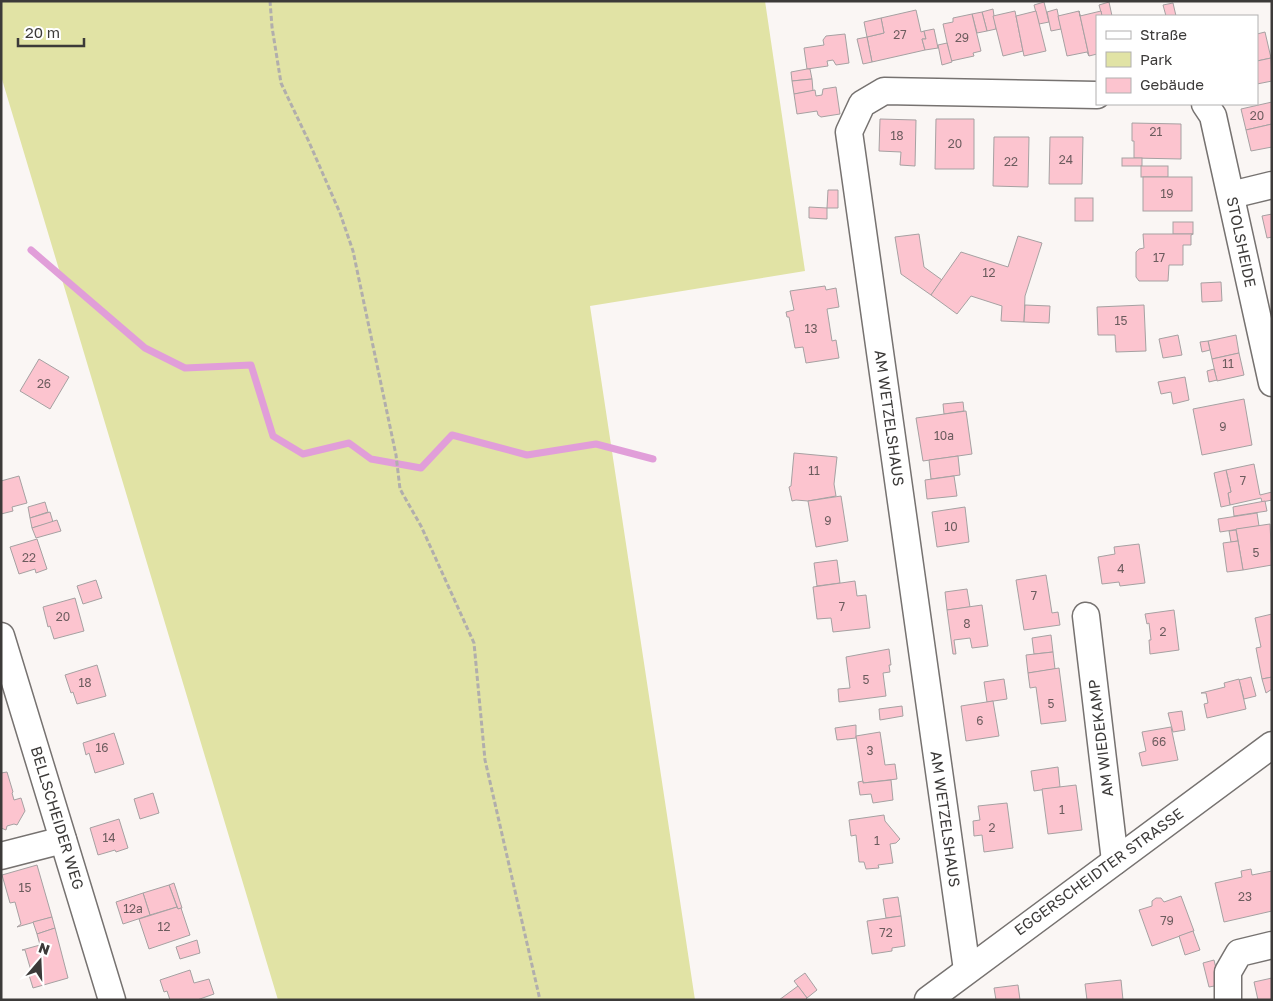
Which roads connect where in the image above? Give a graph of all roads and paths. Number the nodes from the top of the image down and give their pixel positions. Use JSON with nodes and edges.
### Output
{"nodes":[{"id":1,"x":270,"y":1,"type":"edge"},
{"id":2,"x":1096,"y":95,"type":"edge"},
{"id":3,"x":1206,"y":105,"type":"edge"},
{"id":4,"x":1272,"y":185,"type":"edge"},
{"id":5,"x":1231,"y":195,"type":"junction"},
{"id":6,"x":1272,"y":383,"type":"edge"},
{"id":7,"x":1086,"y":616,"type":"dead end"},
{"id":8,"x":1,"y":636,"type":"edge"},
{"id":9,"x":1272,"y":745,"type":"edge"},
{"id":10,"x":63,"y":840,"type":"junction"},
{"id":11,"x":1,"y":856,"type":"edge"},
{"id":12,"x":1115,"y":861,"type":"junction"},
{"id":13,"x":1272,"y":945,"type":"edge"},
{"id":14,"x":967,"y":970,"type":"junction"},
{"id":15,"x":112,"y":1000,"type":"edge"},
{"id":16,"x":540,"y":1000,"type":"edge"},
{"id":17,"x":928,"y":1000,"type":"edge"},
{"id":18,"x":1228,"y":1000,"type":"edge"}],
"edges":[{"from":1,"to":16,"type":"path"},
{"from":2,"to":14,"type":"street","name":"AM WETZELSHAUS"},
{"from":3,"to":5,"type":"street","name":"STOLSHEIDE"},
{"from":4,"to":5,"type":"street"},
{"from":5,"to":6,"type":"street","name":"STOLSHEIDE"},
{"from":7,"to":12,"type":"street","name":"AM WIEDEKAMP"},
{"from":8,"to":10,"type":"street","name":"BELLSCHEIDER WEG"},
{"from":9,"to":12,"type":"street","name":"EGGERSCHEIDTER STRASSE"},
{"from":10,"to":11,"type":"street"},
{"from":10,"to":15,"type":"street","name":"BELLSCHEIDER WEG"},
{"from":12,"to":14,"type":"street","name":"EGGERSCHEIDTER STRASSE"},
{"from":13,"to":18,"type":"street"},
{"from":14,"to":17,"type":"street","name":"EGGERSCHEIDTER STRASSE"}]}
